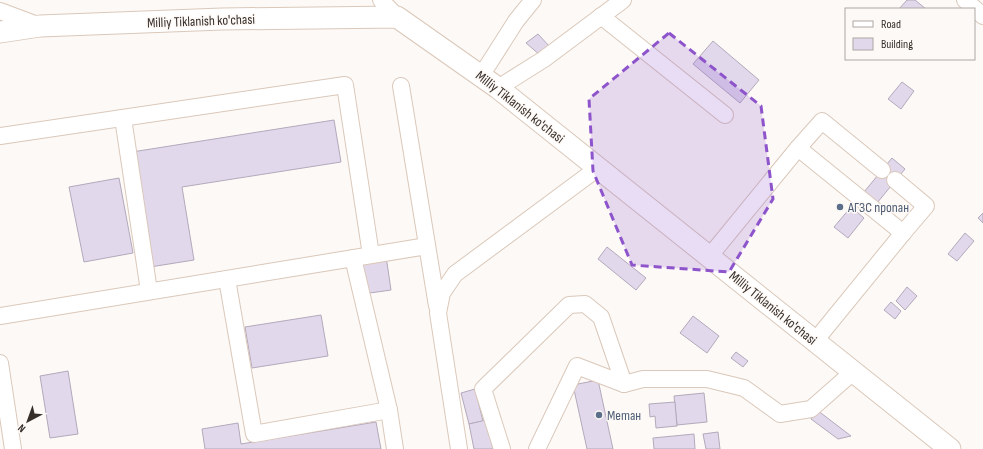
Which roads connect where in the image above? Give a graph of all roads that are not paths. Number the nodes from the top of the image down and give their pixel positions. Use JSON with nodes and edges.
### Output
{"nodes":[{"id":1,"x":381,"y":0,"type":"edge"},
{"id":2,"x":533,"y":0,"type":"edge"},
{"id":3,"x":623,"y":0,"type":"edge"},
{"id":4,"x":964,"y":0,"type":"edge"},
{"id":5,"x":974,"y":8,"type":"edge"},
{"id":6,"x":975,"y":9,"type":"edge"},
{"id":7,"x":0,"y":11,"type":"edge"},
{"id":8,"x":601,"y":16,"type":"junction"},
{"id":9,"x":983,"y":16,"type":"edge"},
{"id":10,"x":397,"y":17,"type":"junction"},
{"id":11,"x":40,"y":26,"type":"junction"},
{"id":12,"x":0,"y":32,"type":"edge"},
{"id":13,"x":481,"y":76,"type":"junction"},
{"id":14,"x":401,"y":86,"type":"dead end"},
{"id":15,"x":498,"y":88,"type":"junction"},
{"id":16,"x":725,"y":115,"type":"dead end"},
{"id":17,"x":123,"y":118,"type":"junction"},
{"id":18,"x":0,"y":136,"type":"edge"},
{"id":19,"x":798,"y":148,"type":"junction"},
{"id":20,"x":598,"y":168,"type":"junction"},
{"id":21,"x":882,"y":170,"type":"dead end"},
{"id":22,"x":895,"y":180,"type":"dead end"},
{"id":23,"x":903,"y":233,"type":"junction"},
{"id":24,"x":427,"y":246,"type":"junction"},
{"id":25,"x":372,"y":255,"type":"junction"},
{"id":26,"x":709,"y":257,"type":"junction"},
{"id":27,"x":353,"y":258,"type":"junction"},
{"id":28,"x":227,"y":279,"type":"junction"},
{"id":29,"x":149,"y":291,"type":"junction"},
{"id":30,"x":438,"y":313,"type":"junction"},
{"id":31,"x":0,"y":316,"type":"edge"},
{"id":32,"x":815,"y":341,"type":"junction"},
{"id":33,"x":0,"y":363,"type":"edge"},
{"id":34,"x":852,"y":372,"type":"junction"},
{"id":35,"x":624,"y":384,"type":"junction"},
{"id":36,"x":389,"y":410,"type":"junction"},
{"id":37,"x":13,"y":449,"type":"edge"},
{"id":38,"x":395,"y":449,"type":"edge"},
{"id":39,"x":460,"y":449,"type":"edge"},
{"id":40,"x":502,"y":449,"type":"edge"},
{"id":41,"x":536,"y":449,"type":"edge"},
{"id":42,"x":950,"y":449,"type":"edge"}],
"edges":[{"from":1,"to":10,"type":"street"},
{"from":2,"to":13,"type":"street"},
{"from":3,"to":8,"type":"street"},
{"from":4,"to":5,"type":"street"},
{"from":6,"to":9,"type":"street"},
{"from":7,"to":11,"type":"street"},
{"from":8,"to":15,"type":"street"},
{"from":8,"to":16,"type":"street"},
{"from":10,"to":11,"type":"main road","name":"Milliy Tiklanish ko'chasi"},
{"from":10,"to":13,"type":"main road","name":"Milliy Tiklanish ko'chasi"},
{"from":11,"to":12,"type":"main road","name":"Milliy Tiklanish ko'chasi"},
{"from":13,"to":15,"type":"main road","name":"Milliy Tiklanish ko'chasi"},
{"from":14,"to":24,"type":"street"},
{"from":15,"to":20,"type":"main road","name":"Milliy Tiklanish ko'chasi"},
{"from":17,"to":18,"type":"street"},
{"from":17,"to":25,"type":"street"},
{"from":17,"to":29,"type":"street"},
{"from":19,"to":21,"type":"street"},
{"from":19,"to":23,"type":"street"},
{"from":19,"to":26,"type":"street"},
{"from":20,"to":26,"type":"main road","name":"Milliy Tiklanish ko'chasi"},
{"from":20,"to":30,"type":"street"},
{"from":22,"to":23,"type":"street"},
{"from":23,"to":32,"type":"street"},
{"from":24,"to":25,"type":"street"},
{"from":24,"to":30,"type":"street"},
{"from":25,"to":27,"type":"street"},
{"from":26,"to":32,"type":"main road","name":"Milliy Tiklanish ko'chasi"},
{"from":27,"to":28,"type":"street"},
{"from":27,"to":36,"type":"street"},
{"from":28,"to":29,"type":"street"},
{"from":28,"to":36,"type":"street"},
{"from":29,"to":31,"type":"street"},
{"from":30,"to":39,"type":"street"},
{"from":32,"to":34,"type":"main road","name":"Milliy Tiklanish ko'chasi"},
{"from":33,"to":37,"type":"street"},
{"from":34,"to":35,"type":"street"},
{"from":34,"to":42,"type":"main road","name":"Milliy Tiklanish ko'chasi"},
{"from":35,"to":40,"type":"street"},
{"from":35,"to":41,"type":"street"},
{"from":36,"to":38,"type":"street"}]}
